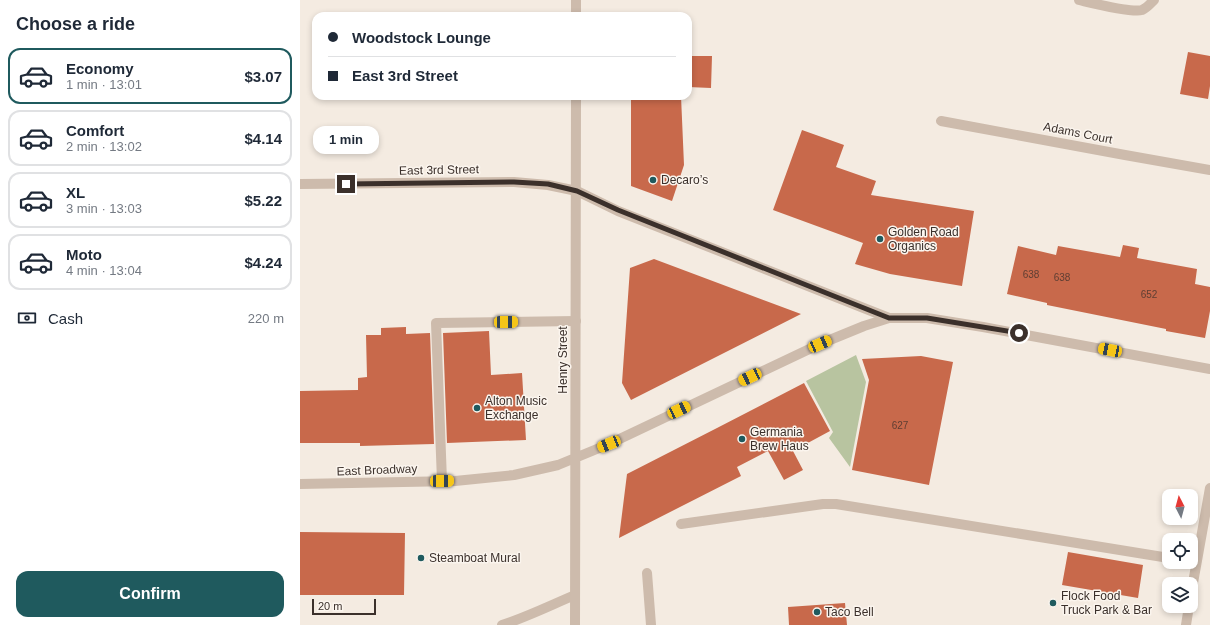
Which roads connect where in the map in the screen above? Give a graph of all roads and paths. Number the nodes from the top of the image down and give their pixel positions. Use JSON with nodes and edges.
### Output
{"nodes":[{"id":1,"x":576,"y":0,"type":"edge"},
{"id":2,"x":1079,"y":0,"type":"edge"},
{"id":3,"x":1154,"y":0,"type":"edge"},
{"id":4,"x":576,"y":12,"type":"edge"},
{"id":5,"x":576,"y":100,"type":"edge"},
{"id":6,"x":941,"y":121,"type":"dead end"},
{"id":7,"x":1210,"y":170,"type":"edge"},
{"id":8,"x":300,"y":184,"type":"edge"},
{"id":9,"x":577,"y":191,"type":"junction"},
{"id":10,"x":889,"y":318,"type":"junction"},
{"id":11,"x":576,"y":321,"type":"junction"},
{"id":12,"x":1210,"y":369,"type":"edge"},
{"id":13,"x":575,"y":458,"type":"junction"},
{"id":14,"x":442,"y":481,"type":"junction"},
{"id":15,"x":300,"y":484,"type":"edge"},
{"id":16,"x":1210,"y":488,"type":"edge"},
{"id":17,"x":681,"y":524,"type":"dead end"},
{"id":18,"x":1198,"y":544,"type":"edge"},
{"id":19,"x":1162,"y":557,"type":"edge"},
{"id":20,"x":647,"y":573,"type":"dead end"},
{"id":21,"x":575,"y":595,"type":"junction"},
{"id":22,"x":1188,"y":613,"type":"edge"},
{"id":23,"x":502,"y":625,"type":"edge"},
{"id":24,"x":575,"y":625,"type":"edge"},
{"id":25,"x":651,"y":625,"type":"edge"},
{"id":26,"x":1186,"y":625,"type":"edge"}],
"edges":[{"from":1,"to":4,"type":"street"},
{"from":2,"to":3,"type":"street"},
{"from":5,"to":9,"type":"street","name":"Henry Street"},
{"from":6,"to":7,"type":"street","name":"Adams Court"},
{"from":8,"to":9,"type":"street","name":"East 3rd Street"},
{"from":9,"to":10,"type":"street","name":"East 3rd Street"},
{"from":9,"to":11,"type":"street","name":"Henry Street"},
{"from":10,"to":12,"type":"street","name":"East Broadway"},
{"from":10,"to":13,"type":"street","name":"East Broadway"},
{"from":11,"to":13,"type":"street","name":"Henry Street"},
{"from":11,"to":14,"type":"street"},
{"from":13,"to":14,"type":"street","name":"East Broadway"},
{"from":13,"to":21,"type":"street","name":"Henry Street"},
{"from":14,"to":15,"type":"street","name":"East Broadway"},
{"from":16,"to":18,"type":"street"},
{"from":17,"to":19,"type":"street"},
{"from":20,"to":25,"type":"street"},
{"from":21,"to":23,"type":"street"},
{"from":21,"to":24,"type":"street","name":"Henry Street"},
{"from":22,"to":26,"type":"street"}]}
